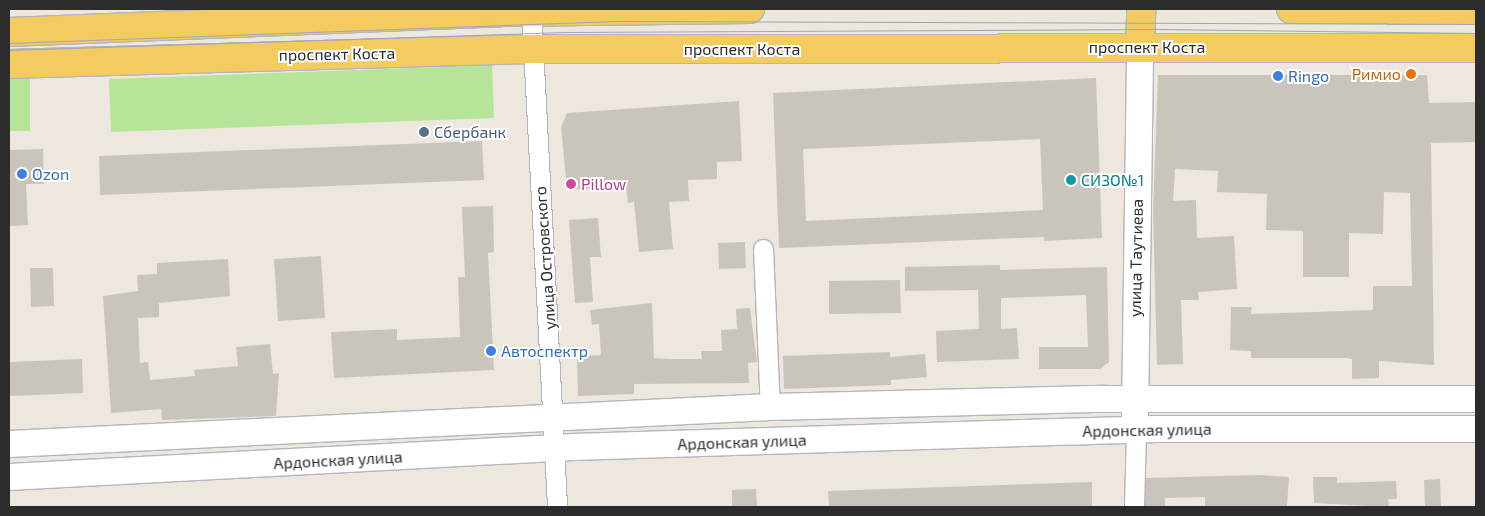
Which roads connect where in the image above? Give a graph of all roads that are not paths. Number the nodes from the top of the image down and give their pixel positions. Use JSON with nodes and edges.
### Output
{"nodes":[{"id":1,"x":750,"y":9,"type":"edge"},
{"id":2,"x":1141,"y":9,"type":"edge"},
{"id":3,"x":1290,"y":9,"type":"edge"},
{"id":4,"x":532,"y":10,"type":"edge"},
{"id":5,"x":1476,"y":10,"type":"edge"},
{"id":6,"x":9,"y":32,"type":"edge"},
{"id":7,"x":1140,"y":46,"type":"junction"},
{"id":8,"x":1476,"y":48,"type":"edge"},
{"id":9,"x":532,"y":49,"type":"junction"},
{"id":10,"x":9,"y":64,"type":"edge"},
{"id":11,"x":763,"y":249,"type":"dead end"},
{"id":12,"x":1476,"y":398,"type":"edge"},
{"id":13,"x":1134,"y":399,"type":"junction"},
{"id":14,"x":770,"y":407,"type":"junction"},
{"id":15,"x":556,"y":418,"type":"junction"},
{"id":16,"x":1476,"y":429,"type":"edge"},
{"id":17,"x":1136,"y":431,"type":"junction"},
{"id":18,"x":9,"y":444,"type":"edge"},
{"id":19,"x":557,"y":448,"type":"junction"},
{"id":20,"x":9,"y":477,"type":"edge"},
{"id":21,"x":557,"y":507,"type":"edge"},
{"id":22,"x":1134,"y":507,"type":"edge"}],
"edges":[{"from":1,"to":4,"type":"main road"},
{"from":2,"to":7,"type":"main road","name":"улица Таутиева"},
{"from":3,"to":5,"type":"main road"},
{"from":4,"to":6,"type":"main road"},
{"from":4,"to":9,"type":"street","name":"улица Островского"},
{"from":7,"to":8,"type":"main road","name":"проспект Коста"},
{"from":7,"to":9,"type":"main road","name":"проспект Коста"},
{"from":7,"to":13,"type":"main road","name":"улица Таутиева"},
{"from":9,"to":10,"type":"main road","name":"проспект Коста"},
{"from":9,"to":15,"type":"street","name":"улица Островского"},
{"from":11,"to":14,"type":"street"},
{"from":12,"to":13,"type":"main road","name":"Ардонская улица"},
{"from":13,"to":14,"type":"main road","name":"Ардонская улица"},
{"from":13,"to":17,"type":"main road","name":"улица Таутиева"},
{"from":14,"to":15,"type":"main road","name":"Ардонская улица"},
{"from":15,"to":18,"type":"main road","name":"Ардонская улица"},
{"from":15,"to":19,"type":"street","name":"улица Островского"},
{"from":16,"to":17,"type":"main road","name":"Ардонская улица"},
{"from":17,"to":19,"type":"main road","name":"Ардонская улица"},
{"from":17,"to":22,"type":"street","name":"улица Таутиева"},
{"from":19,"to":20,"type":"main road","name":"Ардонская улица"},
{"from":19,"to":21,"type":"street","name":"улица Островского"}]}
